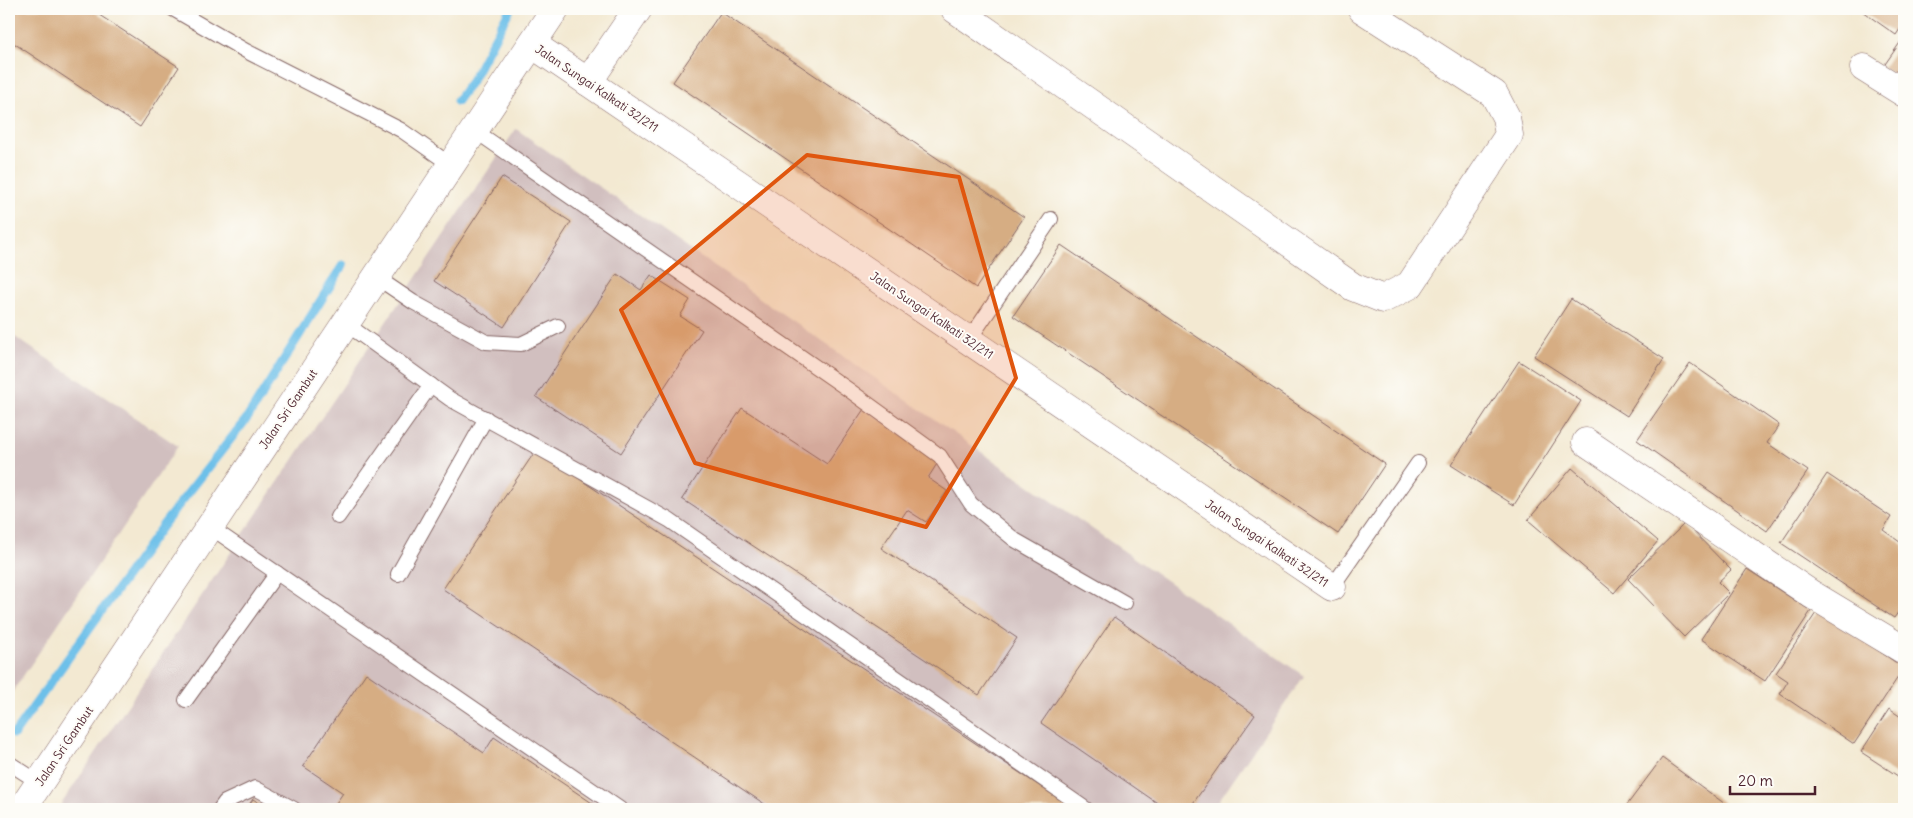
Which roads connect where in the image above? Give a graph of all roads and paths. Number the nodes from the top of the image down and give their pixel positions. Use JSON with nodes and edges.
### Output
{"nodes":[{"id":1,"x":173,"y":9,"type":"edge"},
{"id":2,"x":555,"y":9,"type":"edge"},
{"id":3,"x":638,"y":9,"type":"edge"},
{"id":4,"x":955,"y":9,"type":"edge"},
{"id":5,"x":1362,"y":9,"type":"edge"},
{"id":6,"x":532,"y":44,"type":"junction"},
{"id":7,"x":1864,"y":68,"type":"dead end"},
{"id":8,"x":588,"y":82,"type":"junction"},
{"id":9,"x":1904,"y":93,"type":"edge"},
{"id":10,"x":474,"y":130,"type":"junction"},
{"id":11,"x":451,"y":165,"type":"junction"},
{"id":12,"x":1051,"y":219,"type":"dead end"},
{"id":13,"x":376,"y":277,"type":"junction"},
{"id":14,"x":345,"y":323,"type":"junction"},
{"id":15,"x":558,"y":326,"type":"dead end"},
{"id":16,"x":969,"y":340,"type":"junction"},
{"id":17,"x":431,"y":385,"type":"junction"},
{"id":18,"x":486,"y":418,"type":"junction"},
{"id":19,"x":1586,"y":442,"type":"dead end"},
{"id":20,"x":1418,"y":463,"type":"dead end"},
{"id":21,"x":338,"y":517,"type":"dead end"},
{"id":22,"x":210,"y":527,"type":"junction"},
{"id":23,"x":278,"y":573,"type":"junction"},
{"id":24,"x":398,"y":574,"type":"dead end"},
{"id":25,"x":1332,"y":587,"type":"joint"},
{"id":26,"x":1125,"y":603,"type":"dead end"},
{"id":27,"x":1904,"y":650,"type":"edge"},
{"id":28,"x":186,"y":700,"type":"dead end"},
{"id":29,"x":9,"y":763,"type":"edge"},
{"id":30,"x":40,"y":783,"type":"junction"},
{"id":31,"x":223,"y":806,"type":"edge"},
{"id":32,"x":22,"y":809,"type":"edge"},
{"id":33,"x":294,"y":809,"type":"edge"},
{"id":34,"x":620,"y":809,"type":"edge"},
{"id":35,"x":1086,"y":809,"type":"edge"}],
"edges":[{"from":1,"to":11,"type":"lane"},
{"from":2,"to":6,"type":"street","name":"Jalan Sri Gambut"},
{"from":3,"to":8,"type":"street"},
{"from":4,"to":5,"type":"street"},
{"from":6,"to":8,"type":"street","name":"Jalan Sungai Kalkati 32/211"},
{"from":6,"to":10,"type":"street","name":"Jalan Sri Gambut"},
{"from":7,"to":9,"type":"street"},
{"from":8,"to":16,"type":"street","name":"Jalan Sungai Kalkati 32/211"},
{"from":10,"to":11,"type":"street","name":"Jalan Sri Gambut"},
{"from":10,"to":26,"type":"lane"},
{"from":11,"to":13,"type":"street","name":"Jalan Sri Gambut"},
{"from":12,"to":16,"type":"lane"},
{"from":13,"to":14,"type":"street","name":"Jalan Sri Gambut"},
{"from":13,"to":15,"type":"lane"},
{"from":14,"to":17,"type":"lane"},
{"from":14,"to":22,"type":"street","name":"Jalan Sri Gambut"},
{"from":16,"to":25,"type":"street","name":"Jalan Sungai Kalkati 32/211"},
{"from":17,"to":18,"type":"lane"},
{"from":17,"to":21,"type":"lane"},
{"from":18,"to":24,"type":"lane"},
{"from":18,"to":35,"type":"lane"},
{"from":19,"to":27,"type":"street"},
{"from":20,"to":25,"type":"lane"},
{"from":22,"to":23,"type":"lane"},
{"from":22,"to":30,"type":"street","name":"Jalan Sri Gambut"},
{"from":23,"to":28,"type":"lane"},
{"from":23,"to":34,"type":"lane"},
{"from":29,"to":30,"type":"lane"},
{"from":30,"to":32,"type":"street","name":"Jalan Sri Gambut"},
{"from":31,"to":33,"type":"lane"}]}
